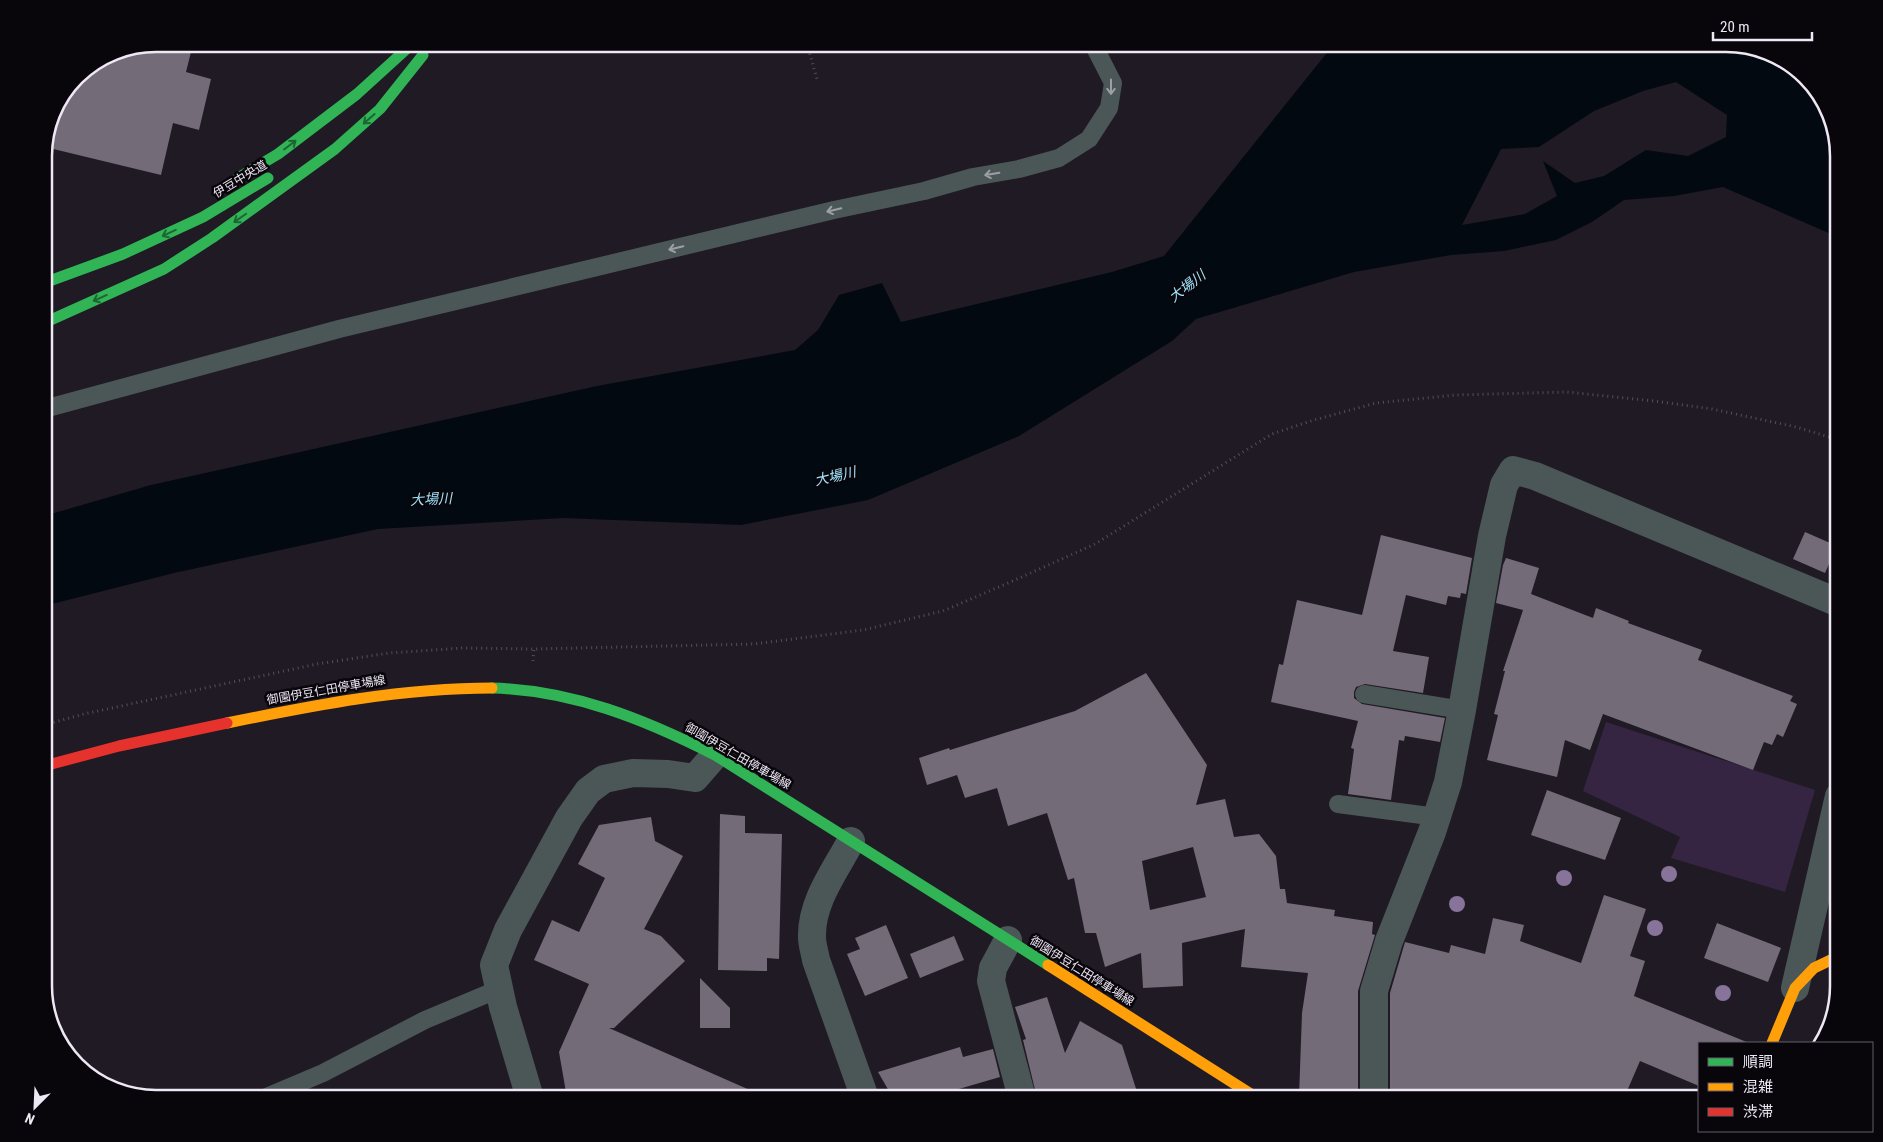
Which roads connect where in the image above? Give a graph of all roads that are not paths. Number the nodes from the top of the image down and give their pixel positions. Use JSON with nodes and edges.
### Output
{"nodes":[{"id":1,"x":1098,"y":52,"type":"edge"},
{"id":2,"x":402,"y":53,"type":"edge"},
{"id":3,"x":425,"y":53,"type":"edge"},
{"id":4,"x":425,"y":53,"type":"edge"},
{"id":5,"x":354,"y":116,"type":"dead end"},
{"id":6,"x":281,"y":170,"type":"dead end"},
{"id":7,"x":228,"y":184,"type":"dead end"},
{"id":8,"x":53,"y":280,"type":"edge"},
{"id":9,"x":53,"y":318,"type":"edge"},
{"id":10,"x":53,"y":407,"type":"edge"},
{"id":11,"x":1830,"y":598,"type":"edge"},
{"id":12,"x":1364,"y":694,"type":"dead end"},
{"id":13,"x":1462,"y":710,"type":"junction"},
{"id":14,"x":715,"y":755,"type":"junction"},
{"id":15,"x":53,"y":763,"type":"edge"},
{"id":16,"x":1338,"y":804,"type":"dead end"},
{"id":17,"x":1437,"y":817,"type":"junction"},
{"id":18,"x":1830,"y":835,"type":"edge"},
{"id":19,"x":851,"y":841,"type":"junction"},
{"id":20,"x":1008,"y":940,"type":"junction"},
{"id":21,"x":1830,"y":960,"type":"edge"},
{"id":22,"x":1795,"y":988,"type":"junction"},
{"id":23,"x":499,"y":989,"type":"junction"},
{"id":24,"x":1772,"y":1042,"type":"edge"},
{"id":25,"x":283,"y":1090,"type":"edge"},
{"id":26,"x":528,"y":1090,"type":"edge"},
{"id":27,"x":862,"y":1090,"type":"edge"},
{"id":28,"x":1020,"y":1090,"type":"edge"},
{"id":29,"x":1244,"y":1090,"type":"edge"},
{"id":30,"x":1374,"y":1090,"type":"edge"}],
"edges":[{"from":1,"to":10,"type":"lane","one_way":true},
{"from":7,"to":2,"type":"main road","name":"伊豆中央道","one_way":true},
{"from":5,"to":3,"type":"main road","one_way":true},
{"from":4,"to":9,"type":"main road","one_way":true},
{"from":6,"to":8,"type":"main road","name":"伊豆中央道","one_way":true},
{"from":11,"to":13,"type":"street"},
{"from":12,"to":13,"type":"lane"},
{"from":13,"to":17,"type":"street"},
{"from":14,"to":15,"type":"main road","name":"御園伊豆仁田停車場線"},
{"from":14,"to":19,"type":"main road","name":"御園伊豆仁田停車場線"},
{"from":14,"to":23,"type":"street"},
{"from":16,"to":17,"type":"lane"},
{"from":17,"to":30,"type":"street"},
{"from":18,"to":22,"type":"street"},
{"from":19,"to":20,"type":"main road","name":"御園伊豆仁田停車場線"},
{"from":19,"to":27,"type":"street"},
{"from":20,"to":28,"type":"street"},
{"from":20,"to":29,"type":"main road","name":"御園伊豆仁田停車場線"},
{"from":21,"to":22,"type":"main road"},
{"from":22,"to":24,"type":"main road"},
{"from":23,"to":25,"type":"lane"},
{"from":23,"to":26,"type":"street"}]}
